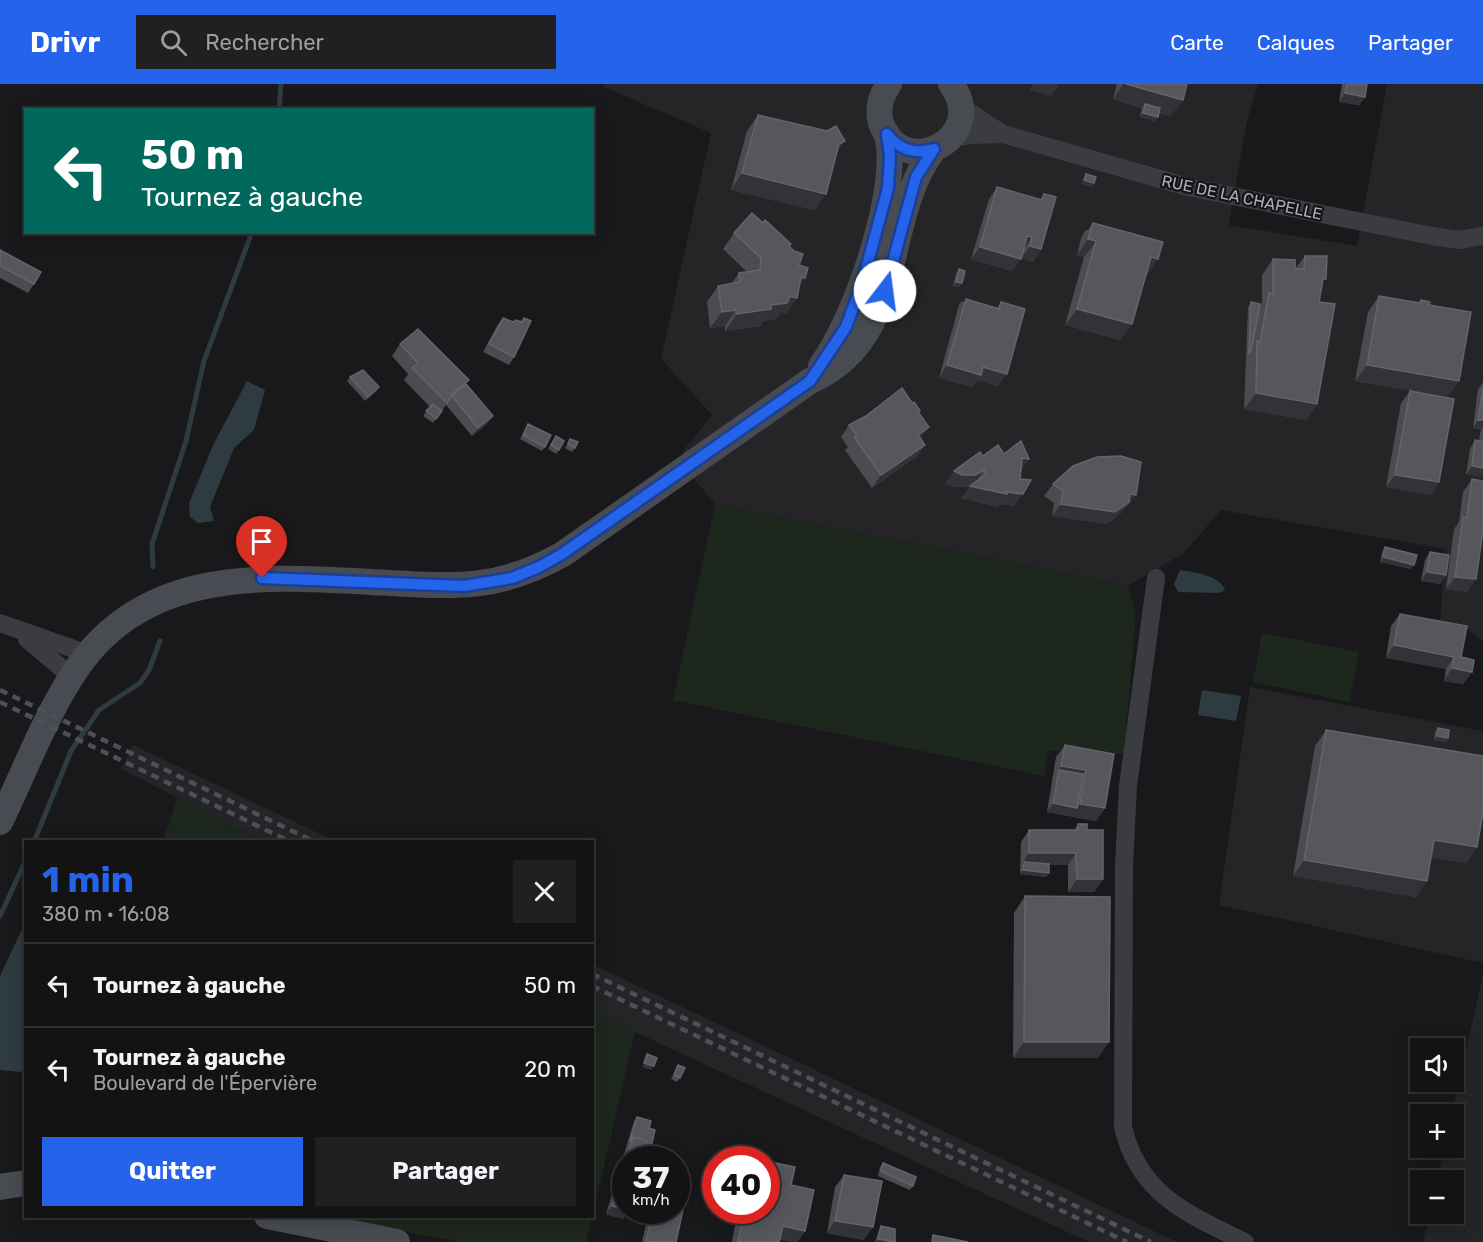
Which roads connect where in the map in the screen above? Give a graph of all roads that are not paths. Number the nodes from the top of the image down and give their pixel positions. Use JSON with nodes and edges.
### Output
{"nodes":[{"id":1,"x":889,"y":84,"type":"edge"},
{"id":2,"x":956,"y":95,"type":"edge"},
{"id":3,"x":887,"y":134,"type":"junction"},
{"id":4,"x":1004,"y":134,"type":"junction"},
{"id":5,"x":942,"y":144,"type":"junction"},
{"id":6,"x":1483,"y":236,"type":"edge"},
{"id":7,"x":810,"y":381,"type":"junction"},
{"id":8,"x":1156,"y":578,"type":"dead end"},
{"id":9,"x":4,"y":625,"type":"edge"},
{"id":10,"x":88,"y":654,"type":"junction"},
{"id":11,"x":71,"y":676,"type":"junction"},
{"id":12,"x":0,"y":822,"type":"edge"},
{"id":13,"x":0,"y":1180,"type":"edge"},
{"id":14,"x":24,"y":1182,"type":"edge"},
{"id":15,"x":24,"y":1182,"type":"edge"},
{"id":16,"x":0,"y":1186,"type":"edge"},
{"id":17,"x":277,"y":1218,"type":"edge"},
{"id":18,"x":397,"y":1242,"type":"edge"},
{"id":19,"x":1245,"y":1242,"type":"edge"}],
"edges":[{"from":1,"to":3,"type":"street"},
{"from":2,"to":4,"type":"street","name":"RUE DE LA CHAPELLE"},
{"from":2,"to":5,"type":"street"},
{"from":3,"to":5,"type":"street"},
{"from":3,"to":7,"type":"street"},
{"from":4,"to":5,"type":"street","name":"RUE DE LA CHAPELLE"},
{"from":4,"to":6,"type":"street","name":"RUE DE LA CHAPELLE"},
{"from":5,"to":7,"type":"street"},
{"from":7,"to":10,"type":"street"},
{"from":8,"to":19,"type":"street"},
{"from":9,"to":10,"type":"street"},
{"from":9,"to":11,"type":"street"},
{"from":10,"to":11,"type":"street"},
{"from":11,"to":12,"type":"street"},
{"from":13,"to":14,"type":"street"},
{"from":15,"to":16,"type":"street"},
{"from":17,"to":18,"type":"street"}]}
